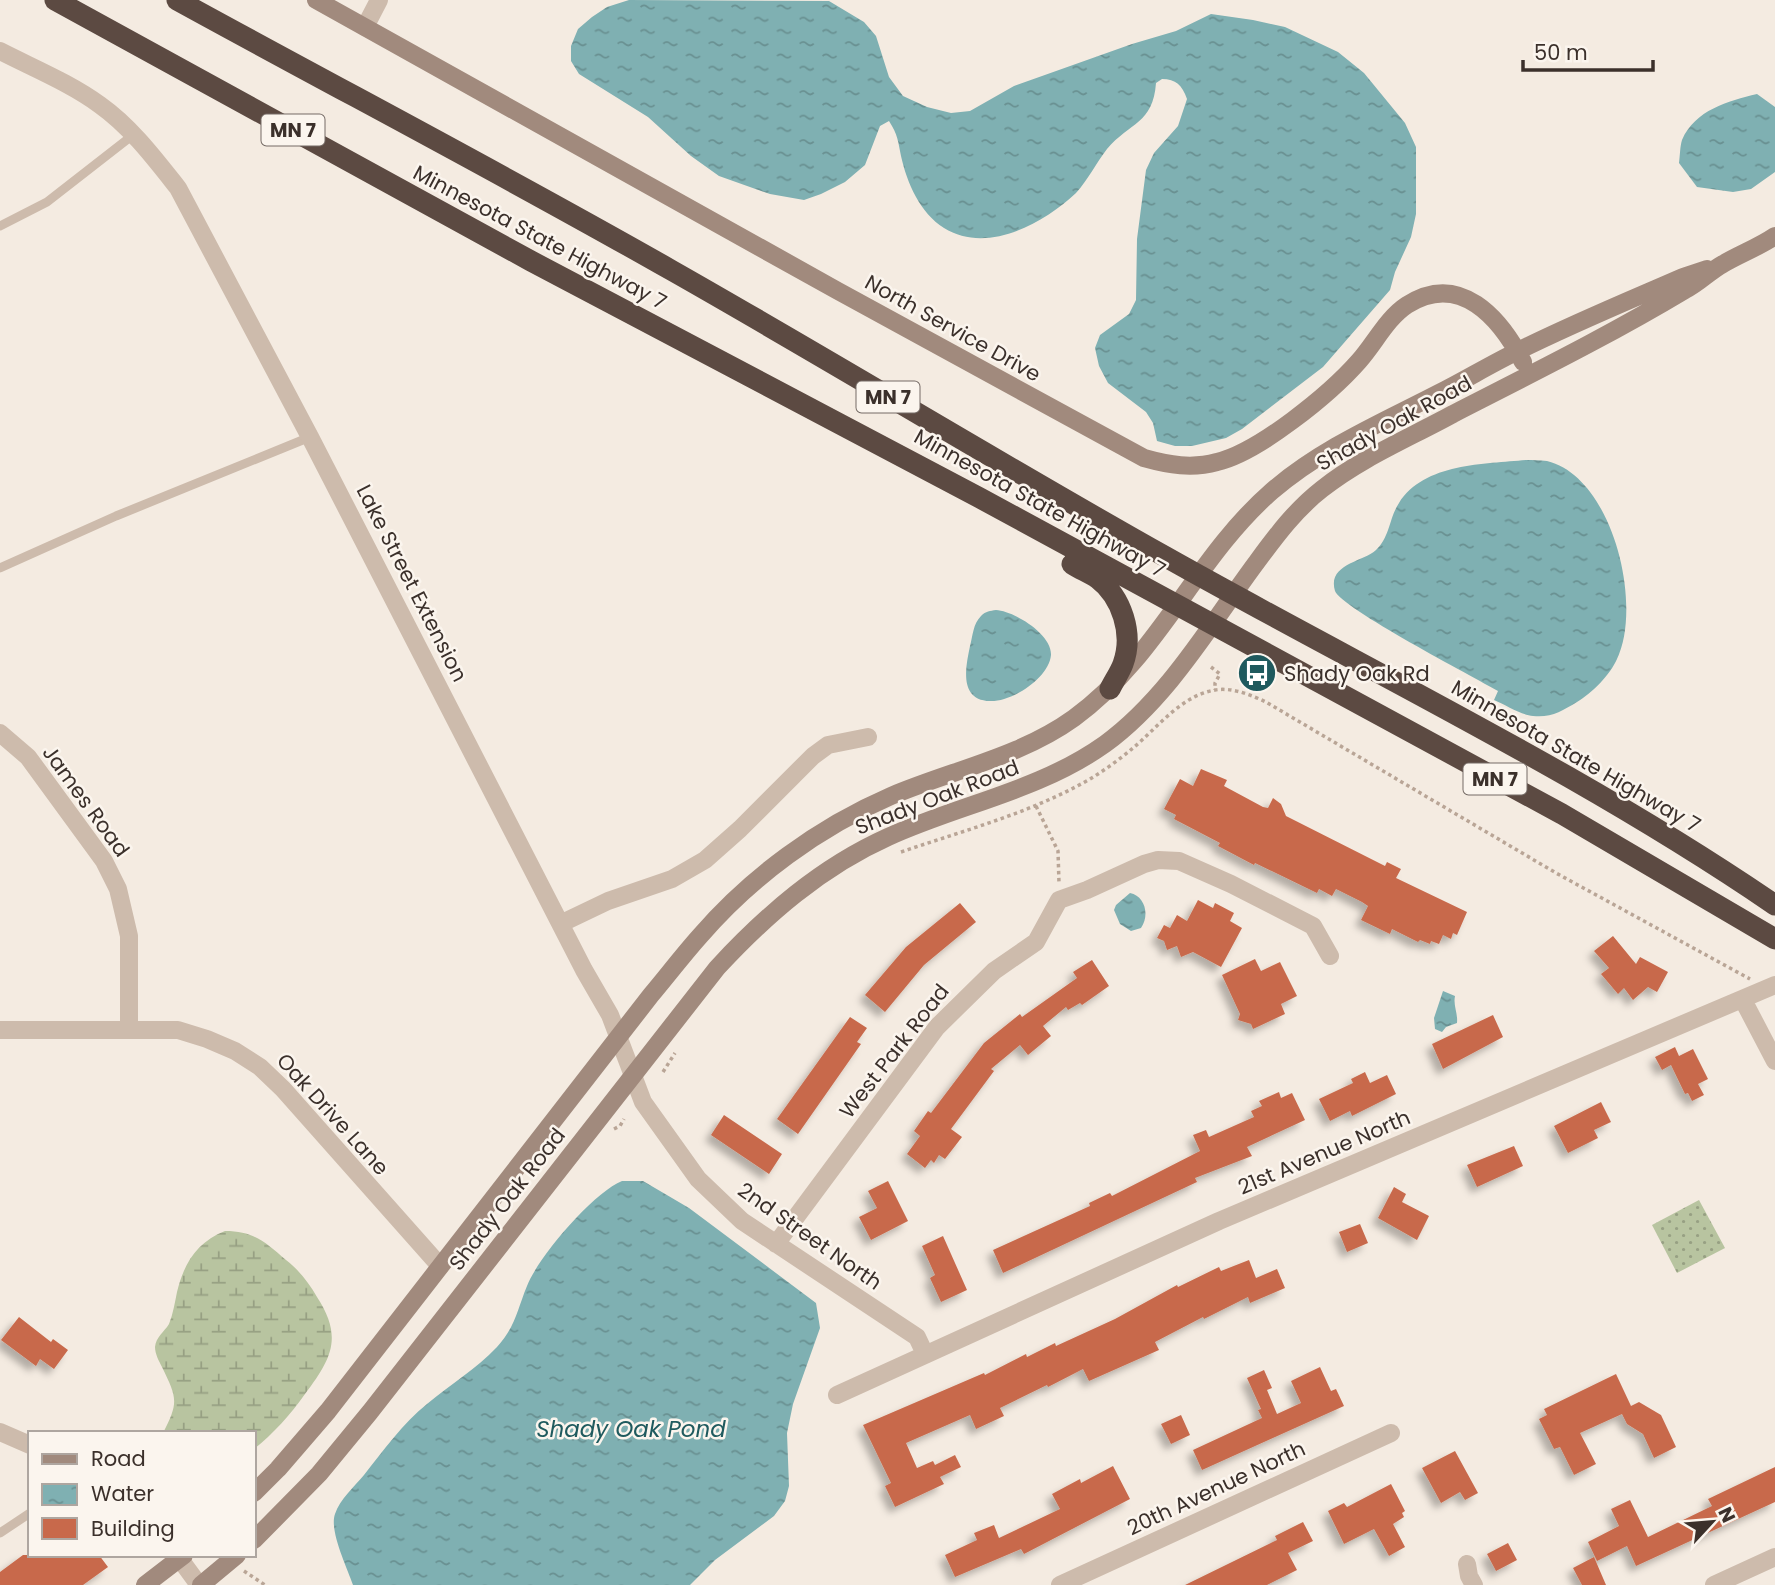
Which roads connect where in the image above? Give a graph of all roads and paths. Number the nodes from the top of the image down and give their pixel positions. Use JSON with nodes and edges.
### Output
{"nodes":[{"id":1,"x":55,"y":0,"type":"edge"},
{"id":2,"x":177,"y":0,"type":"edge"},
{"id":3,"x":316,"y":0,"type":"edge"},
{"id":4,"x":379,"y":0,"type":"edge"},
{"id":5,"x":365,"y":27,"type":"junction"},
{"id":6,"x":0,"y":51,"type":"edge"},
{"id":7,"x":133,"y":135,"type":"junction"},
{"id":8,"x":0,"y":226,"type":"edge"},
{"id":9,"x":1775,"y":236,"type":"edge"},
{"id":10,"x":1721,"y":265,"type":"junction"},
{"id":11,"x":1517,"y":351,"type":"junction"},
{"id":12,"x":1529,"y":374,"type":"junction"},
{"id":13,"x":809,"y":406,"type":"junction"},
{"id":14,"x":310,"y":437,"type":"junction"},
{"id":15,"x":0,"y":568,"type":"edge"},
{"id":16,"x":1198,"y":575,"type":"junction"},
{"id":17,"x":1233,"y":593,"type":"junction"},
{"id":18,"x":1178,"y":606,"type":"junction"},
{"id":19,"x":1212,"y":625,"type":"junction"},
{"id":20,"x":1211,"y":667,"type":"dead end"},
{"id":21,"x":1110,"y":688,"type":"junction"},
{"id":22,"x":1214,"y":690,"type":"junction"},
{"id":23,"x":0,"y":733,"type":"edge"},
{"id":24,"x":868,"y":737,"type":"dead end"},
{"id":25,"x":1036,"y":806,"type":"junction"},
{"id":26,"x":901,"y":852,"type":"dead end"},
{"id":27,"x":1059,"y":900,"type":"junction"},
{"id":28,"x":1775,"y":905,"type":"edge"},
{"id":29,"x":562,"y":923,"type":"junction"},
{"id":30,"x":1775,"y":939,"type":"edge"},
{"id":31,"x":1330,"y":956,"type":"dead end"},
{"id":32,"x":1772,"y":987,"type":"edge"},
{"id":33,"x":1743,"y":1000,"type":"junction"},
{"id":34,"x":0,"y":1030,"type":"edge"},
{"id":35,"x":129,"y":1030,"type":"junction"},
{"id":36,"x":619,"y":1036,"type":"junction"},
{"id":37,"x":681,"y":1043,"type":"dead end"},
{"id":38,"x":1775,"y":1061,"type":"edge"},
{"id":39,"x":663,"y":1072,"type":"dead end"},
{"id":40,"x":633,"y":1075,"type":"junction"},
{"id":41,"x":776,"y":1244,"type":"junction"},
{"id":42,"x":440,"y":1266,"type":"junction"},
{"id":43,"x":925,"y":1354,"type":"junction"},
{"id":44,"x":837,"y":1395,"type":"dead end"},
{"id":45,"x":0,"y":1432,"type":"edge"},
{"id":46,"x":1391,"y":1433,"type":"dead end"},
{"id":47,"x":28,"y":1444,"type":"edge"},
{"id":48,"x":256,"y":1491,"type":"edge"},
{"id":49,"x":28,"y":1514,"type":"edge"},
{"id":50,"x":0,"y":1533,"type":"edge"},
{"id":51,"x":256,"y":1538,"type":"edge"},
{"id":52,"x":180,"y":1557,"type":"edge"},
{"id":53,"x":1775,"y":1557,"type":"edge"},
{"id":54,"x":240,"y":1563,"type":"edge"},
{"id":55,"x":1467,"y":1564,"type":"dead end"},
{"id":56,"x":145,"y":1585,"type":"edge"},
{"id":57,"x":200,"y":1585,"type":"edge"},
{"id":58,"x":265,"y":1585,"type":"edge"},
{"id":59,"x":1059,"y":1585,"type":"edge"},
{"id":60,"x":1474,"y":1585,"type":"edge"},
{"id":61,"x":1714,"y":1585,"type":"edge"}],
"edges":[{"from":1,"to":13,"type":"highway","name":"Minnesota State Highway 7","number":"MN 7"},
{"from":2,"to":16,"type":"highway","name":"Minnesota State Highway 7","number":"MN 7"},
{"from":3,"to":5,"type":"main road","name":"North Service Drive"},
{"from":4,"to":5,"type":"street"},
{"from":5,"to":11,"type":"main road","name":"North Service Drive"},
{"from":6,"to":7,"type":"street","name":"Lake Street Extension"},
{"from":7,"to":8,"type":"lane"},
{"from":7,"to":14,"type":"street","name":"Lake Street Extension"},
{"from":9,"to":10,"type":"main road","name":"Shady Oak Road"},
{"from":10,"to":11,"type":"main road","name":"Shady Oak Road"},
{"from":10,"to":12,"type":"main road","name":"Shady Oak Road"},
{"from":11,"to":12,"type":"main road","name":"North Service Drive"},
{"from":11,"to":16,"type":"main road","name":"Shady Oak Road"},
{"from":12,"to":17,"type":"main road","name":"Shady Oak Road"},
{"from":13,"to":18,"type":"highway","name":"Minnesota State Highway 7","number":"MN 7"},
{"from":13,"to":21,"type":"highway"},
{"from":14,"to":15,"type":"lane"},
{"from":14,"to":29,"type":"street","name":"Lake Street Extension"},
{"from":16,"to":17,"type":"highway","name":"Minnesota State Highway 7","number":"MN 7"},
{"from":16,"to":18,"type":"main road","name":"Shady Oak Road"},
{"from":17,"to":19,"type":"main road","name":"Shady Oak Road"},
{"from":17,"to":28,"type":"highway","name":"Minnesota State Highway 7","number":"MN 7"},
{"from":18,"to":19,"type":"highway","name":"Minnesota State Highway 7","number":"MN 7"},
{"from":18,"to":21,"type":"main road","name":"Shady Oak Road"},
{"from":19,"to":30,"type":"highway","name":"Minnesota State Highway 7","number":"MN 7"},
{"from":19,"to":40,"type":"main road","name":"Shady Oak Road"},
{"from":20,"to":22,"type":"path"},
{"from":21,"to":36,"type":"main road","name":"Shady Oak Road"},
{"from":22,"to":25,"type":"path"},
{"from":22,"to":32,"type":"path"},
{"from":23,"to":35,"type":"street","name":"James Road"},
{"from":24,"to":29,"type":"street"},
{"from":25,"to":26,"type":"path"},
{"from":25,"to":27,"type":"path"},
{"from":27,"to":31,"type":"street"},
{"from":27,"to":41,"type":"street","name":"West Park Road"},
{"from":29,"to":36,"type":"street","name":"Lake Street Extension"},
{"from":32,"to":33,"type":"street","name":"21st Avenue North"},
{"from":33,"to":38,"type":"street"},
{"from":33,"to":43,"type":"street","name":"21st Avenue North"},
{"from":34,"to":35,"type":"street","name":"Oak Drive Lane"},
{"from":35,"to":42,"type":"street","name":"Oak Drive Lane"},
{"from":36,"to":40,"type":"street","name":"2nd Street North"},
{"from":36,"to":42,"type":"main road","name":"Shady Oak Road"},
{"from":37,"to":39,"type":"path"},
{"from":40,"to":41,"type":"street","name":"2nd Street North"},
{"from":40,"to":51,"type":"main road","name":"Shady Oak Road"},
{"from":41,"to":43,"type":"street","name":"2nd Street North"},
{"from":42,"to":48,"type":"main road","name":"Shady Oak Road"},
{"from":43,"to":44,"type":"street","name":"21st Avenue North"},
{"from":45,"to":47,"type":"street"},
{"from":46,"to":59,"type":"street","name":"20th Avenue North"},
{"from":49,"to":50,"type":"lane"},
{"from":52,"to":56,"type":"main road"},
{"from":52,"to":57,"type":"street"},
{"from":53,"to":61,"type":"street"},
{"from":54,"to":57,"type":"main road"},
{"from":54,"to":58,"type":"path"},
{"from":55,"to":60,"type":"street"}]}
